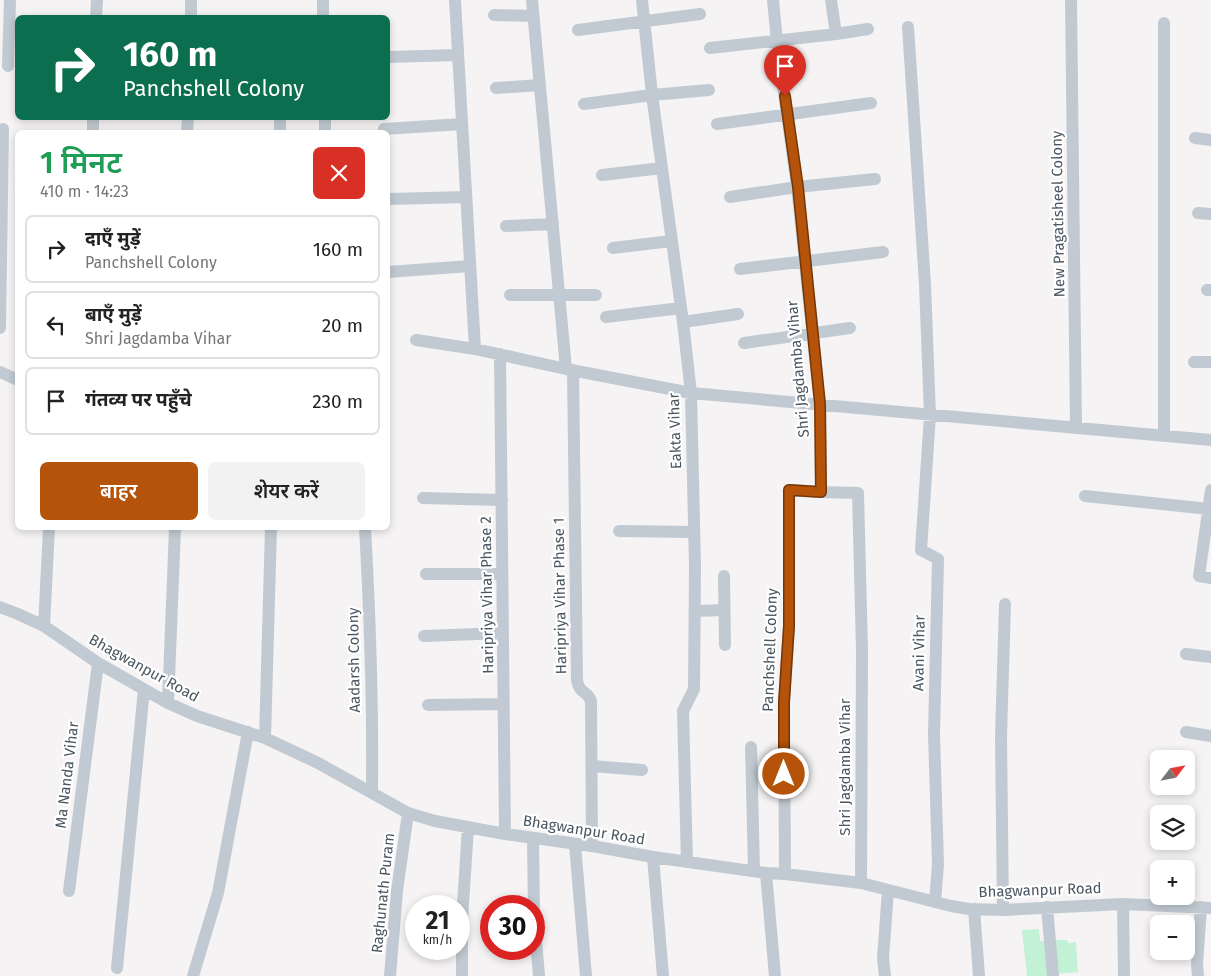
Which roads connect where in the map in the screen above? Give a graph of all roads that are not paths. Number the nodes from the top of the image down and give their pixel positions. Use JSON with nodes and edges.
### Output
{"nodes":[{"id":1,"x":10,"y":0,"type":"edge"},
{"id":2,"x":97,"y":0,"type":"edge"},
{"id":3,"x":191,"y":0,"type":"edge"},
{"id":4,"x":323,"y":0,"type":"edge"},
{"id":5,"x":455,"y":0,"type":"edge"},
{"id":6,"x":532,"y":0,"type":"edge"},
{"id":7,"x":642,"y":0,"type":"edge"},
{"id":8,"x":772,"y":0,"type":"edge"},
{"id":9,"x":830,"y":0,"type":"edge"},
{"id":10,"x":1072,"y":0,"type":"edge"},
{"id":11,"x":700,"y":14,"type":"dead end"},
{"id":12,"x":96,"y":15,"type":"edge"},
{"id":13,"x":190,"y":15,"type":"edge"},
{"id":14,"x":323,"y":15,"type":"edge"},
{"id":15,"x":494,"y":15,"type":"dead end"},
{"id":16,"x":534,"y":16,"type":"junction"},
{"id":17,"x":644,"y":22,"type":"junction"},
{"id":18,"x":1164,"y":23,"type":"dead end"},
{"id":19,"x":908,"y":27,"type":"dead end"},
{"id":20,"x":578,"y":30,"type":"dead end"},
{"id":21,"x":868,"y":30,"type":"dead end"},
{"id":22,"x":836,"y":34,"type":"junction"},
{"id":23,"x":777,"y":41,"type":"junction"},
{"id":24,"x":710,"y":48,"type":"dead end"},
{"id":25,"x":458,"y":55,"type":"junction"},
{"id":26,"x":390,"y":57,"type":"edge"},
{"id":27,"x":9,"y":66,"type":"edge"},
{"id":28,"x":540,"y":85,"type":"junction"},
{"id":29,"x":496,"y":88,"type":"dead end"},
{"id":30,"x":709,"y":90,"type":"dead end"},
{"id":31,"x":652,"y":94,"type":"junction"},
{"id":32,"x":871,"y":103,"type":"dead end"},
{"id":33,"x":584,"y":104,"type":"dead end"},
{"id":34,"x":787,"y":115,"type":"junction"},
{"id":35,"x":462,"y":124,"type":"junction"},
{"id":36,"x":717,"y":124,"type":"dead end"},
{"id":37,"x":3,"y":129,"type":"dead end"},
{"id":38,"x":384,"y":129,"type":"dead end"},
{"id":39,"x":1195,"y":138,"type":"dead end"},
{"id":40,"x":1211,"y":140,"type":"edge"},
{"id":41,"x":662,"y":168,"type":"junction"},
{"id":42,"x":602,"y":175,"type":"dead end"},
{"id":43,"x":875,"y":179,"type":"dead end"},
{"id":44,"x":798,"y":187,"type":"junction"},
{"id":45,"x":466,"y":197,"type":"junction"},
{"id":46,"x":730,"y":197,"type":"dead end"},
{"id":47,"x":390,"y":199,"type":"edge"},
{"id":48,"x":1198,"y":213,"type":"dead end"},
{"id":49,"x":1211,"y":214,"type":"edge"},
{"id":50,"x":553,"y":224,"type":"junction"},
{"id":51,"x":506,"y":226,"type":"dead end"},
{"id":52,"x":671,"y":241,"type":"junction"},
{"id":53,"x":612,"y":248,"type":"dead end"},
{"id":54,"x":883,"y":252,"type":"dead end"},
{"id":55,"x":805,"y":261,"type":"junction"},
{"id":56,"x":470,"y":266,"type":"junction"},
{"id":57,"x":740,"y":270,"type":"dead end"},
{"id":58,"x":390,"y":272,"type":"edge"},
{"id":59,"x":560,"y":295,"type":"junction"},
{"id":60,"x":596,"y":295,"type":"dead end"},
{"id":61,"x":510,"y":296,"type":"dead end"},
{"id":62,"x":681,"y":308,"type":"junction"},
{"id":63,"x":738,"y":314,"type":"dead end"},
{"id":64,"x":606,"y":316,"type":"dead end"},
{"id":65,"x":683,"y":322,"type":"junction"},
{"id":66,"x":0,"y":328,"type":"edge"},
{"id":67,"x":850,"y":328,"type":"dead end"},
{"id":68,"x":813,"y":334,"type":"junction"},
{"id":69,"x":416,"y":340,"type":"dead end"},
{"id":70,"x":744,"y":343,"type":"dead end"},
{"id":71,"x":475,"y":349,"type":"junction"},
{"id":72,"x":500,"y":354,"type":"junction"},
{"id":73,"x":1194,"y":362,"type":"dead end"},
{"id":74,"x":1211,"y":362,"type":"edge"},
{"id":75,"x":570,"y":370,"type":"junction"},
{"id":76,"x":0,"y":372,"type":"edge"},
{"id":77,"x":15,"y":379,"type":"edge"},
{"id":78,"x":691,"y":392,"type":"junction"},
{"id":79,"x":820,"y":404,"type":"junction"},
{"id":80,"x":930,"y":415,"type":"junction"},
{"id":81,"x":1076,"y":428,"type":"junction"},
{"id":82,"x":1164,"y":436,"type":"junction"},
{"id":83,"x":1211,"y":440,"type":"edge"},
{"id":84,"x":1211,"y":490,"type":"edge"},
{"id":85,"x":821,"y":492,"type":"junction"},
{"id":86,"x":1085,"y":496,"type":"dead end"},
{"id":87,"x":422,"y":498,"type":"dead end"},
{"id":88,"x":502,"y":500,"type":"junction"},
{"id":89,"x":1209,"y":509,"type":"junction"},
{"id":90,"x":49,"y":530,"type":"edge"},
{"id":91,"x":174,"y":530,"type":"edge"},
{"id":92,"x":271,"y":530,"type":"edge"},
{"id":93,"x":365,"y":530,"type":"edge"},
{"id":94,"x":619,"y":531,"type":"dead end"},
{"id":95,"x":694,"y":532,"type":"junction"},
{"id":96,"x":426,"y":574,"type":"dead end"},
{"id":97,"x":502,"y":574,"type":"junction"},
{"id":98,"x":724,"y":576,"type":"dead end"},
{"id":99,"x":1211,"y":578,"type":"edge"},
{"id":100,"x":1005,"y":604,"type":"dead end"},
{"id":101,"x":0,"y":607,"type":"edge"},
{"id":102,"x":724,"y":610,"type":"junction"},
{"id":103,"x":694,"y":611,"type":"junction"},
{"id":104,"x":44,"y":626,"type":"junction"},
{"id":105,"x":503,"y":632,"type":"junction"},
{"id":106,"x":424,"y":636,"type":"dead end"},
{"id":107,"x":725,"y":645,"type":"dead end"},
{"id":108,"x":1186,"y":654,"type":"dead end"},
{"id":109,"x":1211,"y":657,"type":"edge"},
{"id":110,"x":98,"y":663,"type":"junction"},
{"id":111,"x":144,"y":689,"type":"junction"},
{"id":112,"x":168,"y":703,"type":"junction"},
{"id":113,"x":504,"y":704,"type":"junction"},
{"id":114,"x":428,"y":705,"type":"dead end"},
{"id":115,"x":248,"y":732,"type":"junction"},
{"id":116,"x":1186,"y":732,"type":"dead end"},
{"id":117,"x":1211,"y":736,"type":"edge"},
{"id":118,"x":265,"y":738,"type":"junction"},
{"id":119,"x":751,"y":747,"type":"dead end"},
{"id":120,"x":592,"y":766,"type":"junction"},
{"id":121,"x":642,"y":770,"type":"dead end"},
{"id":122,"x":372,"y":792,"type":"junction"},
{"id":123,"x":408,"y":813,"type":"junction"},
{"id":124,"x":468,"y":827,"type":"junction"},
{"id":125,"x":505,"y":834,"type":"junction"},
{"id":126,"x":533,"y":838,"type":"junction"},
{"id":127,"x":575,"y":844,"type":"junction"},
{"id":128,"x":592,"y":846,"type":"junction"},
{"id":129,"x":653,"y":857,"type":"junction"},
{"id":130,"x":687,"y":862,"type":"junction"},
{"id":131,"x":760,"y":872,"type":"junction"},
{"id":132,"x":785,"y":874,"type":"junction"},
{"id":133,"x":860,"y":882,"type":"junction"},
{"id":134,"x":888,"y":890,"type":"junction"},
{"id":135,"x":69,"y":891,"type":"dead end"},
{"id":136,"x":935,"y":902,"type":"junction"},
{"id":137,"x":1123,"y":904,"type":"junction"},
{"id":138,"x":1047,"y":907,"type":"junction"},
{"id":139,"x":1206,"y":907,"type":"edge"},
{"id":140,"x":974,"y":909,"type":"junction"},
{"id":141,"x":1003,"y":910,"type":"junction"},
{"id":142,"x":117,"y":968,"type":"dead end"},
{"id":143,"x":193,"y":976,"type":"edge"},
{"id":144,"x":390,"y":976,"type":"edge"},
{"id":145,"x":462,"y":976,"type":"edge"},
{"id":146,"x":539,"y":976,"type":"edge"},
{"id":147,"x":586,"y":976,"type":"edge"},
{"id":148,"x":664,"y":976,"type":"edge"},
{"id":149,"x":775,"y":976,"type":"edge"},
{"id":150,"x":885,"y":976,"type":"edge"},
{"id":151,"x":979,"y":976,"type":"edge"},
{"id":152,"x":1053,"y":976,"type":"edge"},
{"id":153,"x":1124,"y":976,"type":"edge"},
{"id":154,"x":1198,"y":976,"type":"edge"}],
"edges":[{"from":1,"to":27,"type":"street"},
{"from":2,"to":12,"type":"street"},
{"from":3,"to":13,"type":"street"},
{"from":4,"to":14,"type":"street"},
{"from":5,"to":25,"type":"street"},
{"from":6,"to":16,"type":"street","name":"Haripriya Vihar Phase 1"},
{"from":7,"to":17,"type":"street","name":"Eakta Vihar"},
{"from":8,"to":23,"type":"street","name":"Shri Jagdamba Vihar"},
{"from":9,"to":22,"type":"street"},
{"from":10,"to":81,"type":"street","name":"New Pragatisheel Colony"},
{"from":11,"to":17,"type":"street"},
{"from":15,"to":16,"type":"street"},
{"from":16,"to":28,"type":"street","name":"Haripriya Vihar Phase 1"},
{"from":17,"to":20,"type":"street"},
{"from":17,"to":31,"type":"street","name":"Eakta Vihar"},
{"from":18,"to":82,"type":"street"},
{"from":19,"to":80,"type":"street"},
{"from":21,"to":22,"type":"street"},
{"from":22,"to":23,"type":"street"},
{"from":23,"to":24,"type":"street"},
{"from":23,"to":34,"type":"street","name":"Shri Jagdamba Vihar"},
{"from":25,"to":26,"type":"street"},
{"from":25,"to":35,"type":"street"},
{"from":28,"to":29,"type":"street"},
{"from":28,"to":50,"type":"street","name":"Haripriya Vihar Phase 1"},
{"from":30,"to":31,"type":"street"},
{"from":31,"to":33,"type":"street"},
{"from":31,"to":41,"type":"street","name":"Eakta Vihar"},
{"from":32,"to":34,"type":"street"},
{"from":34,"to":36,"type":"street"},
{"from":34,"to":44,"type":"street","name":"Shri Jagdamba Vihar"},
{"from":35,"to":38,"type":"street"},
{"from":35,"to":45,"type":"street"},
{"from":37,"to":66,"type":"street"},
{"from":39,"to":40,"type":"street"},
{"from":41,"to":42,"type":"street"},
{"from":41,"to":52,"type":"street","name":"Eakta Vihar"},
{"from":43,"to":44,"type":"street"},
{"from":44,"to":46,"type":"street"},
{"from":44,"to":55,"type":"street","name":"Shri Jagdamba Vihar"},
{"from":45,"to":47,"type":"street"},
{"from":45,"to":56,"type":"street"},
{"from":48,"to":49,"type":"street"},
{"from":50,"to":51,"type":"street"},
{"from":50,"to":59,"type":"street","name":"Haripriya Vihar Phase 1"},
{"from":52,"to":53,"type":"street"},
{"from":52,"to":62,"type":"street","name":"Eakta Vihar"},
{"from":54,"to":55,"type":"street"},
{"from":55,"to":57,"type":"street"},
{"from":55,"to":68,"type":"street","name":"Shri Jagdamba Vihar"},
{"from":56,"to":58,"type":"street"},
{"from":56,"to":71,"type":"street"},
{"from":59,"to":60,"type":"street"},
{"from":59,"to":61,"type":"street"},
{"from":59,"to":75,"type":"street","name":"Haripriya Vihar Phase 1"},
{"from":62,"to":64,"type":"street"},
{"from":62,"to":65,"type":"street","name":"Eakta Vihar"},
{"from":63,"to":65,"type":"street"},
{"from":65,"to":78,"type":"street","name":"Eakta Vihar"},
{"from":67,"to":68,"type":"street"},
{"from":68,"to":70,"type":"street"},
{"from":68,"to":79,"type":"street","name":"Shri Jagdamba Vihar"},
{"from":69,"to":71,"type":"street"},
{"from":71,"to":72,"type":"street"},
{"from":72,"to":75,"type":"street"},
{"from":72,"to":88,"type":"street","name":"Haripriya Vihar Phase 2"},
{"from":73,"to":74,"type":"street"},
{"from":75,"to":78,"type":"street"},
{"from":75,"to":120,"type":"street","name":"Haripriya Vihar Phase 1"},
{"from":76,"to":77,"type":"street"},
{"from":78,"to":79,"type":"street"},
{"from":78,"to":95,"type":"street","name":"Eakta Vihar"},
{"from":79,"to":80,"type":"street"},
{"from":79,"to":85,"type":"street","name":"Shri Jagdamba Vihar"},
{"from":80,"to":81,"type":"street"},
{"from":80,"to":136,"type":"street","name":"Avani Vihar"},
{"from":81,"to":82,"type":"street"},
{"from":82,"to":83,"type":"street"},
{"from":84,"to":89,"type":"street"},
{"from":85,"to":132,"type":"street","name":"Panchshell Colony"},
{"from":85,"to":133,"type":"street","name":"Shri Jagdamba Vihar"},
{"from":86,"to":89,"type":"street"},
{"from":87,"to":88,"type":"street"},
{"from":88,"to":97,"type":"street","name":"Haripriya Vihar Phase 2"},
{"from":89,"to":99,"type":"street"},
{"from":90,"to":104,"type":"street"},
{"from":91,"to":112,"type":"street"},
{"from":92,"to":118,"type":"street"},
{"from":93,"to":122,"type":"street","name":"Aadarsh Colony"},
{"from":94,"to":95,"type":"street"},
{"from":95,"to":103,"type":"street","name":"Eakta Vihar"},
{"from":96,"to":97,"type":"street"},
{"from":97,"to":105,"type":"street","name":"Haripriya Vihar Phase 2"},
{"from":98,"to":102,"type":"street"},
{"from":100,"to":141,"type":"street"},
{"from":101,"to":104,"type":"street","name":"Bhagwanpur Road"},
{"from":102,"to":103,"type":"street"},
{"from":102,"to":107,"type":"street"},
{"from":103,"to":130,"type":"street","name":"Eakta Vihar"},
{"from":104,"to":110,"type":"street","name":"Bhagwanpur Road"},
{"from":105,"to":106,"type":"street"},
{"from":105,"to":113,"type":"street","name":"Haripriya Vihar Phase 2"},
{"from":108,"to":109,"type":"street"},
{"from":110,"to":111,"type":"street","name":"Bhagwanpur Road"},
{"from":110,"to":135,"type":"street","name":"Ma Nanda Vihar"},
{"from":111,"to":112,"type":"street","name":"Bhagwanpur Road"},
{"from":111,"to":142,"type":"street"},
{"from":112,"to":115,"type":"street","name":"Bhagwanpur Road"},
{"from":113,"to":114,"type":"street"},
{"from":113,"to":125,"type":"street","name":"Haripriya Vihar Phase 2"},
{"from":115,"to":118,"type":"street","name":"Bhagwanpur Road"},
{"from":115,"to":143,"type":"street"},
{"from":116,"to":117,"type":"street"},
{"from":118,"to":122,"type":"street","name":"Bhagwanpur Road"},
{"from":119,"to":131,"type":"street"},
{"from":120,"to":121,"type":"street"},
{"from":120,"to":128,"type":"street","name":"Haripriya Vihar Phase 1"},
{"from":122,"to":123,"type":"street","name":"Bhagwanpur Road"},
{"from":123,"to":124,"type":"street","name":"Bhagwanpur Road"},
{"from":123,"to":144,"type":"street","name":"Raghunath Puram"},
{"from":124,"to":125,"type":"street","name":"Bhagwanpur Road"},
{"from":124,"to":145,"type":"street"},
{"from":125,"to":126,"type":"street","name":"Bhagwanpur Road"},
{"from":126,"to":127,"type":"street","name":"Bhagwanpur Road"},
{"from":126,"to":146,"type":"street"},
{"from":127,"to":128,"type":"street","name":"Bhagwanpur Road"},
{"from":127,"to":147,"type":"street"},
{"from":128,"to":129,"type":"street","name":"Bhagwanpur Road"},
{"from":129,"to":130,"type":"street","name":"Bhagwanpur Road"},
{"from":129,"to":148,"type":"street"},
{"from":130,"to":131,"type":"street","name":"Bhagwanpur Road"},
{"from":131,"to":132,"type":"street","name":"Bhagwanpur Road"},
{"from":131,"to":149,"type":"street"},
{"from":132,"to":133,"type":"street","name":"Bhagwanpur Road"},
{"from":133,"to":134,"type":"street","name":"Bhagwanpur Road"},
{"from":134,"to":136,"type":"street","name":"Bhagwanpur Road"},
{"from":134,"to":150,"type":"street"},
{"from":136,"to":140,"type":"street","name":"Bhagwanpur Road"},
{"from":137,"to":138,"type":"street","name":"Bhagwanpur Road"},
{"from":137,"to":139,"type":"street","name":"Bhagwanpur Road"},
{"from":137,"to":153,"type":"street"},
{"from":138,"to":141,"type":"street","name":"Bhagwanpur Road"},
{"from":138,"to":152,"type":"street"},
{"from":139,"to":154,"type":"street"},
{"from":140,"to":141,"type":"street","name":"Bhagwanpur Road"},
{"from":140,"to":151,"type":"street"}]}
